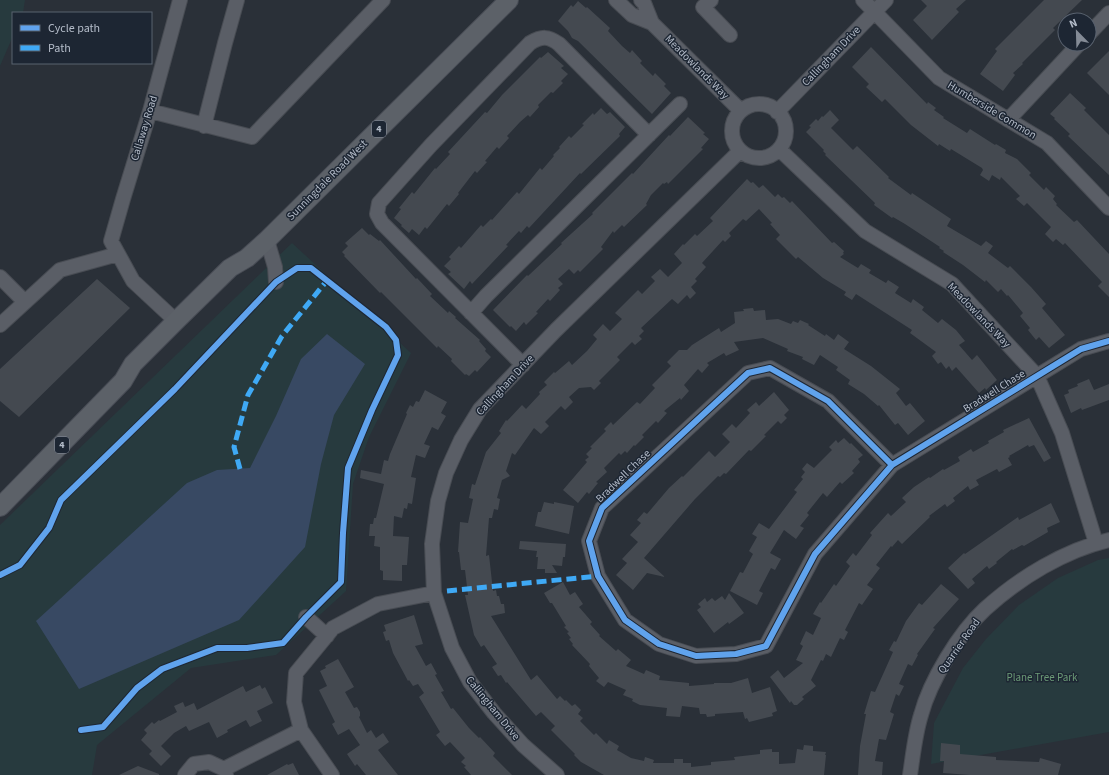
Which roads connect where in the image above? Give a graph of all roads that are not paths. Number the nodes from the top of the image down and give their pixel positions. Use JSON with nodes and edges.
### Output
{"nodes":[{"id":1,"x":180,"y":0,"type":"edge"},
{"id":2,"x":237,"y":0,"type":"edge"},
{"id":3,"x":383,"y":0,"type":"edge"},
{"id":4,"x":509,"y":0,"type":"edge"},
{"id":5,"x":616,"y":0,"type":"edge"},
{"id":6,"x":641,"y":0,"type":"edge"},
{"id":7,"x":711,"y":0,"type":"edge"},
{"id":8,"x":863,"y":0,"type":"edge"},
{"id":9,"x":886,"y":0,"type":"edge"},
{"id":10,"x":874,"y":12,"type":"junction"},
{"id":11,"x":1109,"y":12,"type":"edge"},
{"id":12,"x":652,"y":23,"type":"junction"},
{"id":13,"x":1097,"y":25,"type":"edge"},
{"id":14,"x":730,"y":35,"type":"dead end"},
{"id":15,"x":1072,"y":52,"type":"edge"},
{"id":16,"x":680,"y":104,"type":"dead end"},
{"id":17,"x":150,"y":111,"type":"junction"},
{"id":18,"x":741,"y":111,"type":"junction"},
{"id":19,"x":778,"y":112,"type":"junction"},
{"id":20,"x":1008,"y":120,"type":"junction"},
{"id":21,"x":204,"y":126,"type":"junction"},
{"id":22,"x":649,"y":135,"type":"junction"},
{"id":23,"x":779,"y":149,"type":"junction"},
{"id":24,"x":740,"y":151,"type":"junction"},
{"id":25,"x":1109,"y":208,"type":"edge"},
{"id":26,"x":267,"y":240,"type":"junction"},
{"id":27,"x":118,"y":254,"type":"junction"},
{"id":28,"x":247,"y":258,"type":"junction"},
{"id":29,"x":0,"y":277,"type":"edge"},
{"id":30,"x":276,"y":282,"type":"dead end"},
{"id":31,"x":25,"y":302,"type":"junction"},
{"id":32,"x":471,"y":313,"type":"junction"},
{"id":33,"x":176,"y":321,"type":"junction"},
{"id":34,"x":1,"y":323,"type":"edge"},
{"id":35,"x":1109,"y":341,"type":"edge"},
{"id":36,"x":523,"y":364,"type":"junction"},
{"id":37,"x":1037,"y":376,"type":"junction"},
{"id":38,"x":123,"y":381,"type":"junction"},
{"id":39,"x":892,"y":465,"type":"junction"},
{"id":40,"x":0,"y":507,"type":"edge"},
{"id":41,"x":1102,"y":541,"type":"edge"},
{"id":42,"x":434,"y":593,"type":"junction"},
{"id":43,"x":306,"y":617,"type":"dead end"},
{"id":44,"x":327,"y":636,"type":"junction"},
{"id":45,"x":301,"y":730,"type":"junction"},
{"id":46,"x":225,"y":772,"type":"edge"},
{"id":47,"x":185,"y":775,"type":"edge"},
{"id":48,"x":332,"y":775,"type":"edge"},
{"id":49,"x":557,"y":775,"type":"edge"},
{"id":50,"x":910,"y":775,"type":"edge"}],
"edges":[{"from":1,"to":17,"type":"street","name":"Callaway Road"},
{"from":2,"to":21,"type":"street"},
{"from":3,"to":21,"type":"street"},
{"from":4,"to":26,"type":"main road","name":"Sunningdale Road West","number":"4"},
{"from":5,"to":12,"type":"street","name":"Meadowlands Way"},
{"from":6,"to":12,"type":"street","name":"Meadowlands Way"},
{"from":7,"to":14,"type":"street"},
{"from":8,"to":10,"type":"street","name":"Humberside Common"},
{"from":9,"to":10,"type":"street","name":"Callingham Drive"},
{"from":10,"to":19,"type":"street","name":"Callingham Drive"},
{"from":10,"to":20,"type":"street","name":"Humberside Common"},
{"from":11,"to":13,"type":"street"},
{"from":12,"to":18,"type":"street","name":"Meadowlands Way"},
{"from":15,"to":20,"type":"street"},
{"from":16,"to":22,"type":"street"},
{"from":17,"to":21,"type":"street"},
{"from":17,"to":27,"type":"street","name":"Callaway Road"},
{"from":18,"to":19,"type":"street"},
{"from":18,"to":24,"type":"street"},
{"from":19,"to":23,"type":"street"},
{"from":20,"to":25,"type":"street","name":"Humberside Common"},
{"from":22,"to":32,"type":"street"},
{"from":22,"to":32,"type":"street"},
{"from":23,"to":24,"type":"street"},
{"from":23,"to":37,"type":"street","name":"Meadowlands Way"},
{"from":24,"to":36,"type":"street","name":"Callingham Drive"},
{"from":26,"to":28,"type":"main road","name":"Sunningdale Road West","number":"4"},
{"from":26,"to":30,"type":"street"},
{"from":27,"to":31,"type":"street"},
{"from":27,"to":33,"type":"street","name":"Callaway Road"},
{"from":28,"to":33,"type":"main road","name":"Sunningdale Road West"},
{"from":28,"to":38,"type":"main road","name":"Sunningdale Road West","number":"4"},
{"from":29,"to":31,"type":"street"},
{"from":31,"to":34,"type":"street"},
{"from":32,"to":36,"type":"street"},
{"from":33,"to":38,"type":"main road","name":"Sunningdale Road West"},
{"from":35,"to":37,"type":"street","name":"Bradwell Chase"},
{"from":36,"to":42,"type":"street","name":"Callingham Drive"},
{"from":37,"to":39,"type":"street","name":"Bradwell Chase"},
{"from":37,"to":41,"type":"street","name":"Meadowlands Way"},
{"from":38,"to":40,"type":"main road","name":"Sunningdale Road West","number":"4"},
{"from":39,"to":39,"type":"street","name":"Bradwell Chase"},
{"from":41,"to":50,"type":"street","name":"Quarrier Road"},
{"from":42,"to":44,"type":"street"},
{"from":42,"to":49,"type":"street","name":"Callingham Drive"},
{"from":43,"to":44,"type":"street"},
{"from":44,"to":45,"type":"street"},
{"from":45,"to":46,"type":"street"},
{"from":45,"to":48,"type":"street"},
{"from":46,"to":47,"type":"street"}]}
